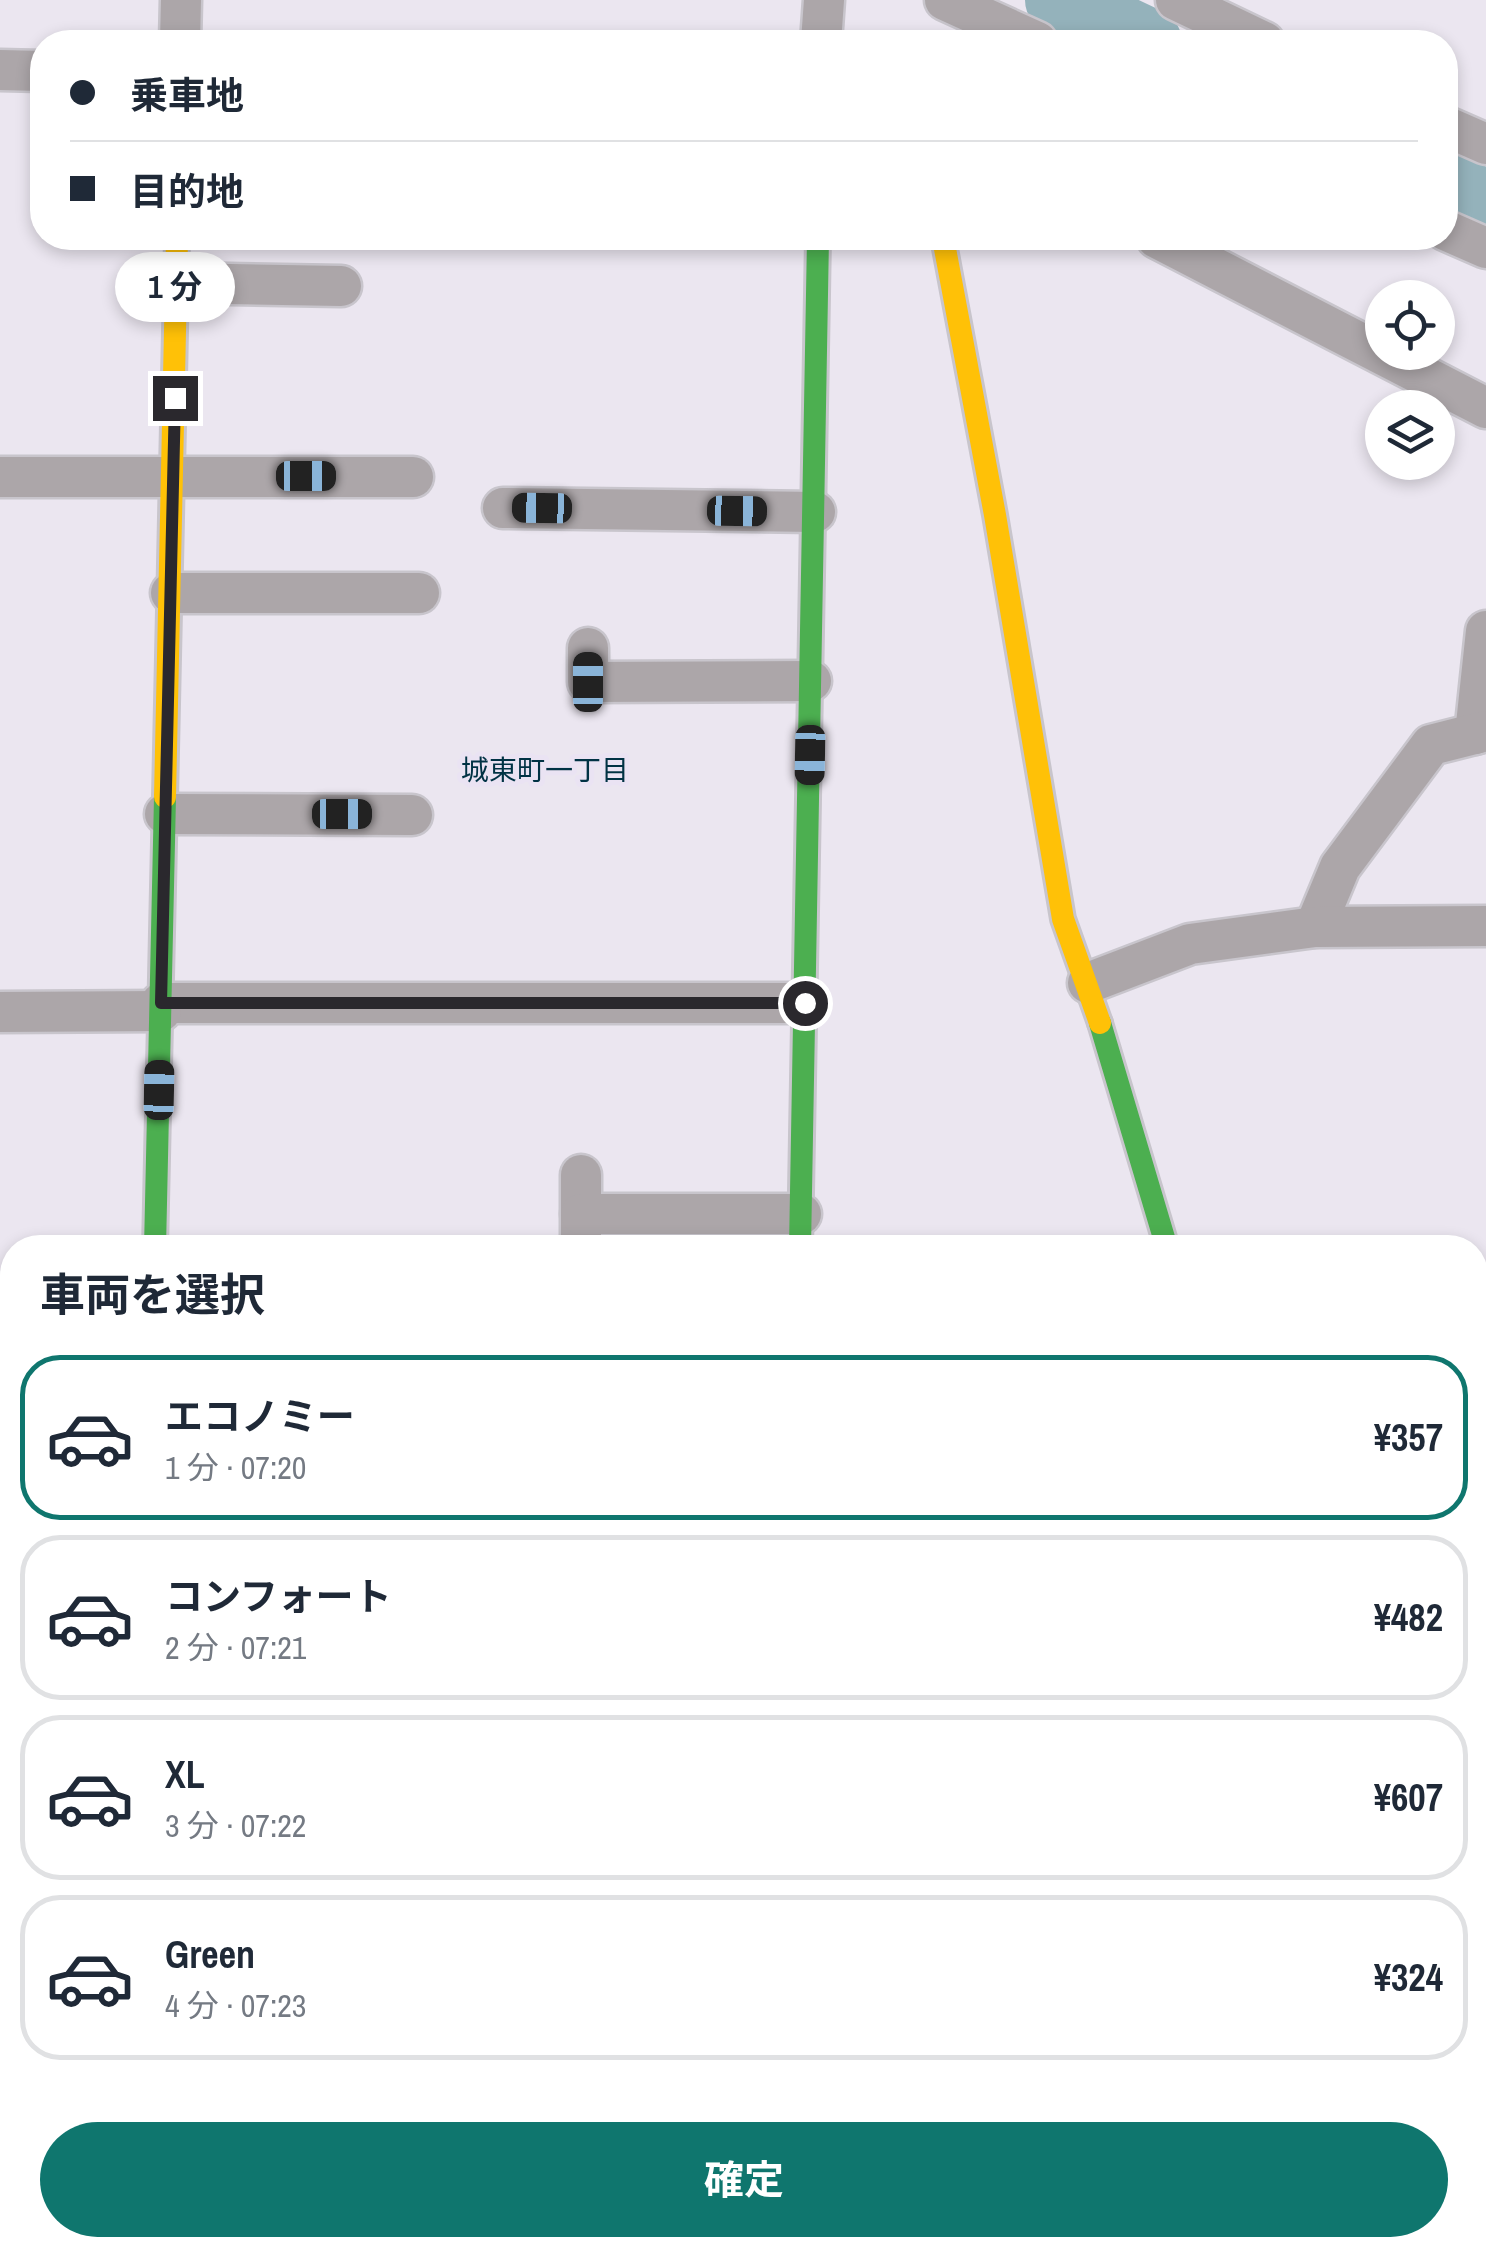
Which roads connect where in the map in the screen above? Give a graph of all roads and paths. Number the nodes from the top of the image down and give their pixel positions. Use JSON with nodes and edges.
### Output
{"nodes":[{"id":1,"x":180,"y":0,"type":"edge"},
{"id":2,"x":824,"y":0,"type":"edge"},
{"id":3,"x":945,"y":0,"type":"edge"},
{"id":4,"x":1176,"y":0,"type":"edge"},
{"id":5,"x":180,"y":30,"type":"edge"},
{"id":6,"x":822,"y":30,"type":"edge"},
{"id":7,"x":1011,"y":30,"type":"edge"},
{"id":8,"x":1239,"y":30,"type":"edge"},
{"id":9,"x":0,"y":70,"type":"edge"},
{"id":10,"x":30,"y":70,"type":"edge"},
{"id":11,"x":1458,"y":132,"type":"edge"},
{"id":12,"x":1486,"y":144,"type":"edge"},
{"id":13,"x":1458,"y":236,"type":"edge"},
{"id":14,"x":1486,"y":248,"type":"edge"},
{"id":15,"x":177,"y":250,"type":"edge"},
{"id":16,"x":818,"y":250,"type":"edge"},
{"id":17,"x":945,"y":250,"type":"edge"},
{"id":18,"x":1180,"y":250,"type":"edge"},
{"id":19,"x":176,"y":283,"type":"junction"},
{"id":20,"x":341,"y":286,"type":"dead end"},
{"id":21,"x":1486,"y":408,"type":"edge"},
{"id":22,"x":174,"y":475,"type":"junction"},
{"id":23,"x":0,"y":477,"type":"edge"},
{"id":24,"x":413,"y":478,"type":"dead end"},
{"id":25,"x":503,"y":508,"type":"dead end"},
{"id":26,"x":814,"y":512,"type":"junction"},
{"id":27,"x":419,"y":592,"type":"dead end"},
{"id":28,"x":170,"y":593,"type":"junction"},
{"id":29,"x":1486,"y":631,"type":"edge"},
{"id":30,"x":588,"y":648,"type":"dead end"},
{"id":31,"x":811,"y":682,"type":"junction"},
{"id":32,"x":1480,"y":733,"type":"edge"},
{"id":33,"x":165,"y":814,"type":"junction"},
{"id":34,"x":412,"y":814,"type":"dead end"},
{"id":35,"x":1486,"y":926,"type":"edge"},
{"id":36,"x":1315,"y":927,"type":"junction"},
{"id":37,"x":1088,"y":983,"type":"junction"},
{"id":38,"x":805,"y":1003,"type":"junction"},
{"id":39,"x":161,"y":1007,"type":"junction"},
{"id":40,"x":0,"y":1012,"type":"edge"},
{"id":41,"x":581,"y":1212,"type":"edge"},
{"id":42,"x":800,"y":1231,"type":"edge"},
{"id":43,"x":155,"y":1235,"type":"edge"},
{"id":44,"x":1163,"y":1235,"type":"edge"}],
"edges":[{"from":1,"to":5,"type":"street"},
{"from":2,"to":6,"type":"street"},
{"from":3,"to":7,"type":"street"},
{"from":4,"to":8,"type":"street"},
{"from":9,"to":10,"type":"street"},
{"from":11,"to":12,"type":"street"},
{"from":13,"to":14,"type":"street"},
{"from":15,"to":19,"type":"street"},
{"from":16,"to":26,"type":"street"},
{"from":17,"to":37,"type":"street"},
{"from":18,"to":21,"type":"street"},
{"from":19,"to":20,"type":"street"},
{"from":19,"to":22,"type":"street"},
{"from":22,"to":23,"type":"street"},
{"from":22,"to":24,"type":"street"},
{"from":22,"to":28,"type":"street"},
{"from":25,"to":26,"type":"street"},
{"from":26,"to":31,"type":"street"},
{"from":27,"to":28,"type":"street"},
{"from":28,"to":33,"type":"street"},
{"from":29,"to":32,"type":"street"},
{"from":30,"to":31,"type":"street"},
{"from":31,"to":38,"type":"street"},
{"from":32,"to":36,"type":"street"},
{"from":33,"to":34,"type":"street"},
{"from":33,"to":39,"type":"street"},
{"from":35,"to":36,"type":"street"},
{"from":36,"to":37,"type":"street"},
{"from":37,"to":44,"type":"street"},
{"from":38,"to":39,"type":"street"},
{"from":38,"to":42,"type":"street"},
{"from":39,"to":40,"type":"street"},
{"from":39,"to":43,"type":"street"},
{"from":41,"to":42,"type":"street"}]}
